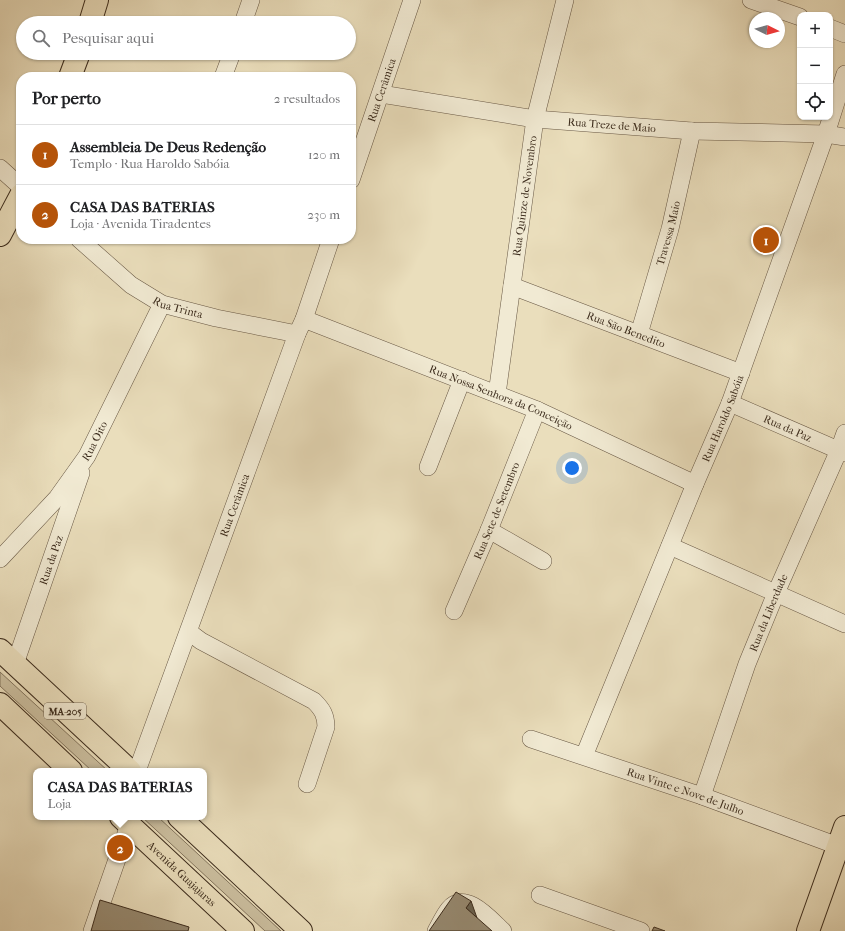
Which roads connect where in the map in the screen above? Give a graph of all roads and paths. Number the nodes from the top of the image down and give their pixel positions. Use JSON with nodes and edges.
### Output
{"nodes":[{"id":1,"x":97,"y":0,"type":"edge"},
{"id":2,"x":251,"y":0,"type":"edge"},
{"id":3,"x":412,"y":0,"type":"edge"},
{"id":4,"x":565,"y":0,"type":"edge"},
{"id":5,"x":751,"y":0,"type":"edge"},
{"id":6,"x":92,"y":16,"type":"edge"},
{"id":7,"x":245,"y":16,"type":"edge"},
{"id":8,"x":797,"y":16,"type":"edge"},
{"id":9,"x":833,"y":29,"type":"edge"},
{"id":10,"x":845,"y":34,"type":"edge"},
{"id":11,"x":76,"y":60,"type":"edge"},
{"id":12,"x":229,"y":60,"type":"edge"},
{"id":13,"x":72,"y":72,"type":"edge"},
{"id":14,"x":225,"y":72,"type":"edge"},
{"id":15,"x":845,"y":74,"type":"edge"},
{"id":16,"x":381,"y":94,"type":"junction"},
{"id":17,"x":535,"y":119,"type":"junction"},
{"id":18,"x":692,"y":131,"type":"junction"},
{"id":19,"x":826,"y":134,"type":"junction"},
{"id":20,"x":845,"y":137,"type":"edge"},
{"id":21,"x":356,"y":166,"type":"edge"},
{"id":22,"x":0,"y":168,"type":"edge"},
{"id":23,"x":16,"y":183,"type":"edge"},
{"id":24,"x":16,"y":205,"type":"edge"},
{"id":25,"x":0,"y":235,"type":"edge"},
{"id":26,"x":85,"y":244,"type":"edge"},
{"id":27,"x":329,"y":244,"type":"edge"},
{"id":28,"x":512,"y":286,"type":"junction"},
{"id":29,"x":162,"y":304,"type":"junction"},
{"id":30,"x":300,"y":327,"type":"junction"},
{"id":31,"x":639,"y":334,"type":"junction"},
{"id":32,"x":741,"y":374,"type":"junction"},
{"id":33,"x":462,"y":380,"type":"junction"},
{"id":34,"x":497,"y":394,"type":"junction"},
{"id":35,"x":730,"y":404,"type":"junction"},
{"id":36,"x":537,"y":410,"type":"junction"},
{"id":37,"x":845,"y":433,"type":"edge"},
{"id":38,"x":842,"y":451,"type":"edge"},
{"id":39,"x":87,"y":456,"type":"junction"},
{"id":40,"x":428,"y":467,"type":"dead end"},
{"id":41,"x":695,"y":484,"type":"junction"},
{"id":42,"x":489,"y":530,"type":"junction"},
{"id":43,"x":670,"y":546,"type":"junction"},
{"id":44,"x":0,"y":559,"type":"edge"},
{"id":45,"x":543,"y":561,"type":"dead end"},
{"id":46,"x":776,"y":593,"type":"junction"},
{"id":47,"x":454,"y":611,"type":"dead end"},
{"id":48,"x":845,"y":624,"type":"edge"},
{"id":49,"x":189,"y":632,"type":"junction"},
{"id":50,"x":8,"y":657,"type":"edge"},
{"id":51,"x":2,"y":711,"type":"edge"},
{"id":52,"x":532,"y":739,"type":"dead end"},
{"id":53,"x":584,"y":756,"type":"junction"},
{"id":54,"x":68,"y":768,"type":"edge"},
{"id":55,"x":127,"y":768,"type":"edge"},
{"id":56,"x":138,"y":768,"type":"edge"},
{"id":57,"x":307,"y":784,"type":"dead end"},
{"id":58,"x":702,"y":796,"type":"junction"},
{"id":59,"x":182,"y":820,"type":"edge"},
{"id":60,"x":125,"y":821,"type":"edge"},
{"id":61,"x":842,"y":836,"type":"edge"},
{"id":62,"x":540,"y":895,"type":"dead end"},
{"id":63,"x":234,"y":926,"type":"edge"},
{"id":64,"x":92,"y":931,"type":"edge"},
{"id":65,"x":301,"y":931,"type":"edge"},
{"id":66,"x":436,"y":931,"type":"edge"},
{"id":67,"x":503,"y":931,"type":"edge"},
{"id":68,"x":641,"y":931,"type":"edge"},
{"id":69,"x":808,"y":931,"type":"edge"}],
"edges":[{"from":1,"to":6,"type":"main road"},
{"from":2,"to":7,"type":"street"},
{"from":3,"to":16,"type":"street","name":"Rua Cerâmica"},
{"from":4,"to":17,"type":"street","name":"Rua Quinze de Novembro"},
{"from":5,"to":8,"type":"street"},
{"from":9,"to":10,"type":"street"},
{"from":11,"to":13,"type":"main road"},
{"from":12,"to":14,"type":"street"},
{"from":15,"to":19,"type":"street","name":"Rua Haroldo Sabóia"},
{"from":16,"to":17,"type":"street","name":"Rua Treze de Maio"},
{"from":16,"to":21,"type":"street","name":"Rua Cerâmica"},
{"from":17,"to":18,"type":"street","name":"Rua Treze de Maio"},
{"from":17,"to":28,"type":"street","name":"Rua Quinze de Novembro"},
{"from":18,"to":19,"type":"street","name":"Rua Treze de Maio"},
{"from":18,"to":31,"type":"street","name":"Travessa Maio"},
{"from":19,"to":20,"type":"street","name":"Rua Treze de Maio"},
{"from":19,"to":32,"type":"street","name":"Rua Haroldo Sabóia"},
{"from":22,"to":23,"type":"street"},
{"from":24,"to":25,"type":"main road"},
{"from":26,"to":29,"type":"street","name":"Rua Trinta"},
{"from":27,"to":30,"type":"street","name":"Rua Cerâmica"},
{"from":28,"to":31,"type":"street","name":"Rua São Benedito"},
{"from":28,"to":34,"type":"street","name":"Rua Quinze de Novembro"},
{"from":29,"to":30,"type":"street","name":"Rua Trinta"},
{"from":29,"to":39,"type":"street","name":"Rua Oito"},
{"from":30,"to":33,"type":"street","name":"Rua Nossa Senhora da Conceição"},
{"from":30,"to":49,"type":"street","name":"Rua Cerâmica"},
{"from":31,"to":32,"type":"street","name":"Rua São Benedito"},
{"from":32,"to":35,"type":"street","name":"Rua Haroldo Sabóia"},
{"from":33,"to":34,"type":"street","name":"Rua Nossa Senhora da Conceição"},
{"from":33,"to":40,"type":"street"},
{"from":34,"to":36,"type":"street","name":"Rua Nossa Senhora da Conceição"},
{"from":35,"to":38,"type":"street","name":"Rua da Paz"},
{"from":35,"to":41,"type":"street","name":"Rua Haroldo Sabóia"},
{"from":36,"to":41,"type":"street","name":"Rua Nossa Senhora da Conceição"},
{"from":36,"to":42,"type":"street","name":"Rua Sete de Setembro"},
{"from":37,"to":38,"type":"street","name":"Rua da Liberdade"},
{"from":38,"to":46,"type":"street","name":"Rua da Liberdade"},
{"from":39,"to":44,"type":"street","name":"Rua Oito"},
{"from":39,"to":50,"type":"street","name":"Rua da Paz"},
{"from":41,"to":43,"type":"street","name":"Rua Haroldo Sabóia"},
{"from":42,"to":45,"type":"street"},
{"from":42,"to":47,"type":"street","name":"Rua Sete de Setembro"},
{"from":43,"to":46,"type":"street"},
{"from":43,"to":53,"type":"street","name":"Rua Haroldo Sabóia"},
{"from":46,"to":48,"type":"street"},
{"from":46,"to":58,"type":"street","name":"Rua da Liberdade"},
{"from":49,"to":56,"type":"street","name":"Rua Cerâmica"},
{"from":49,"to":57,"type":"street"},
{"from":50,"to":55,"type":"main road","number":"MA-205"},
{"from":51,"to":54,"type":"main road"},
{"from":52,"to":53,"type":"street","name":"Rua Vinte e Nove de Julho"},
{"from":53,"to":58,"type":"street","name":"Rua Vinte e Nove de Julho"},
{"from":58,"to":61,"type":"street","name":"Rua Vinte e Nove de Julho"},
{"from":59,"to":65,"type":"main road"},
{"from":60,"to":63,"type":"main road","name":"Avenida Guajajaras"},
{"from":60,"to":64,"type":"street"},
{"from":61,"to":69,"type":"main road"},
{"from":62,"to":68,"type":"street"},
{"from":66,"to":67,"type":"street"}]}
